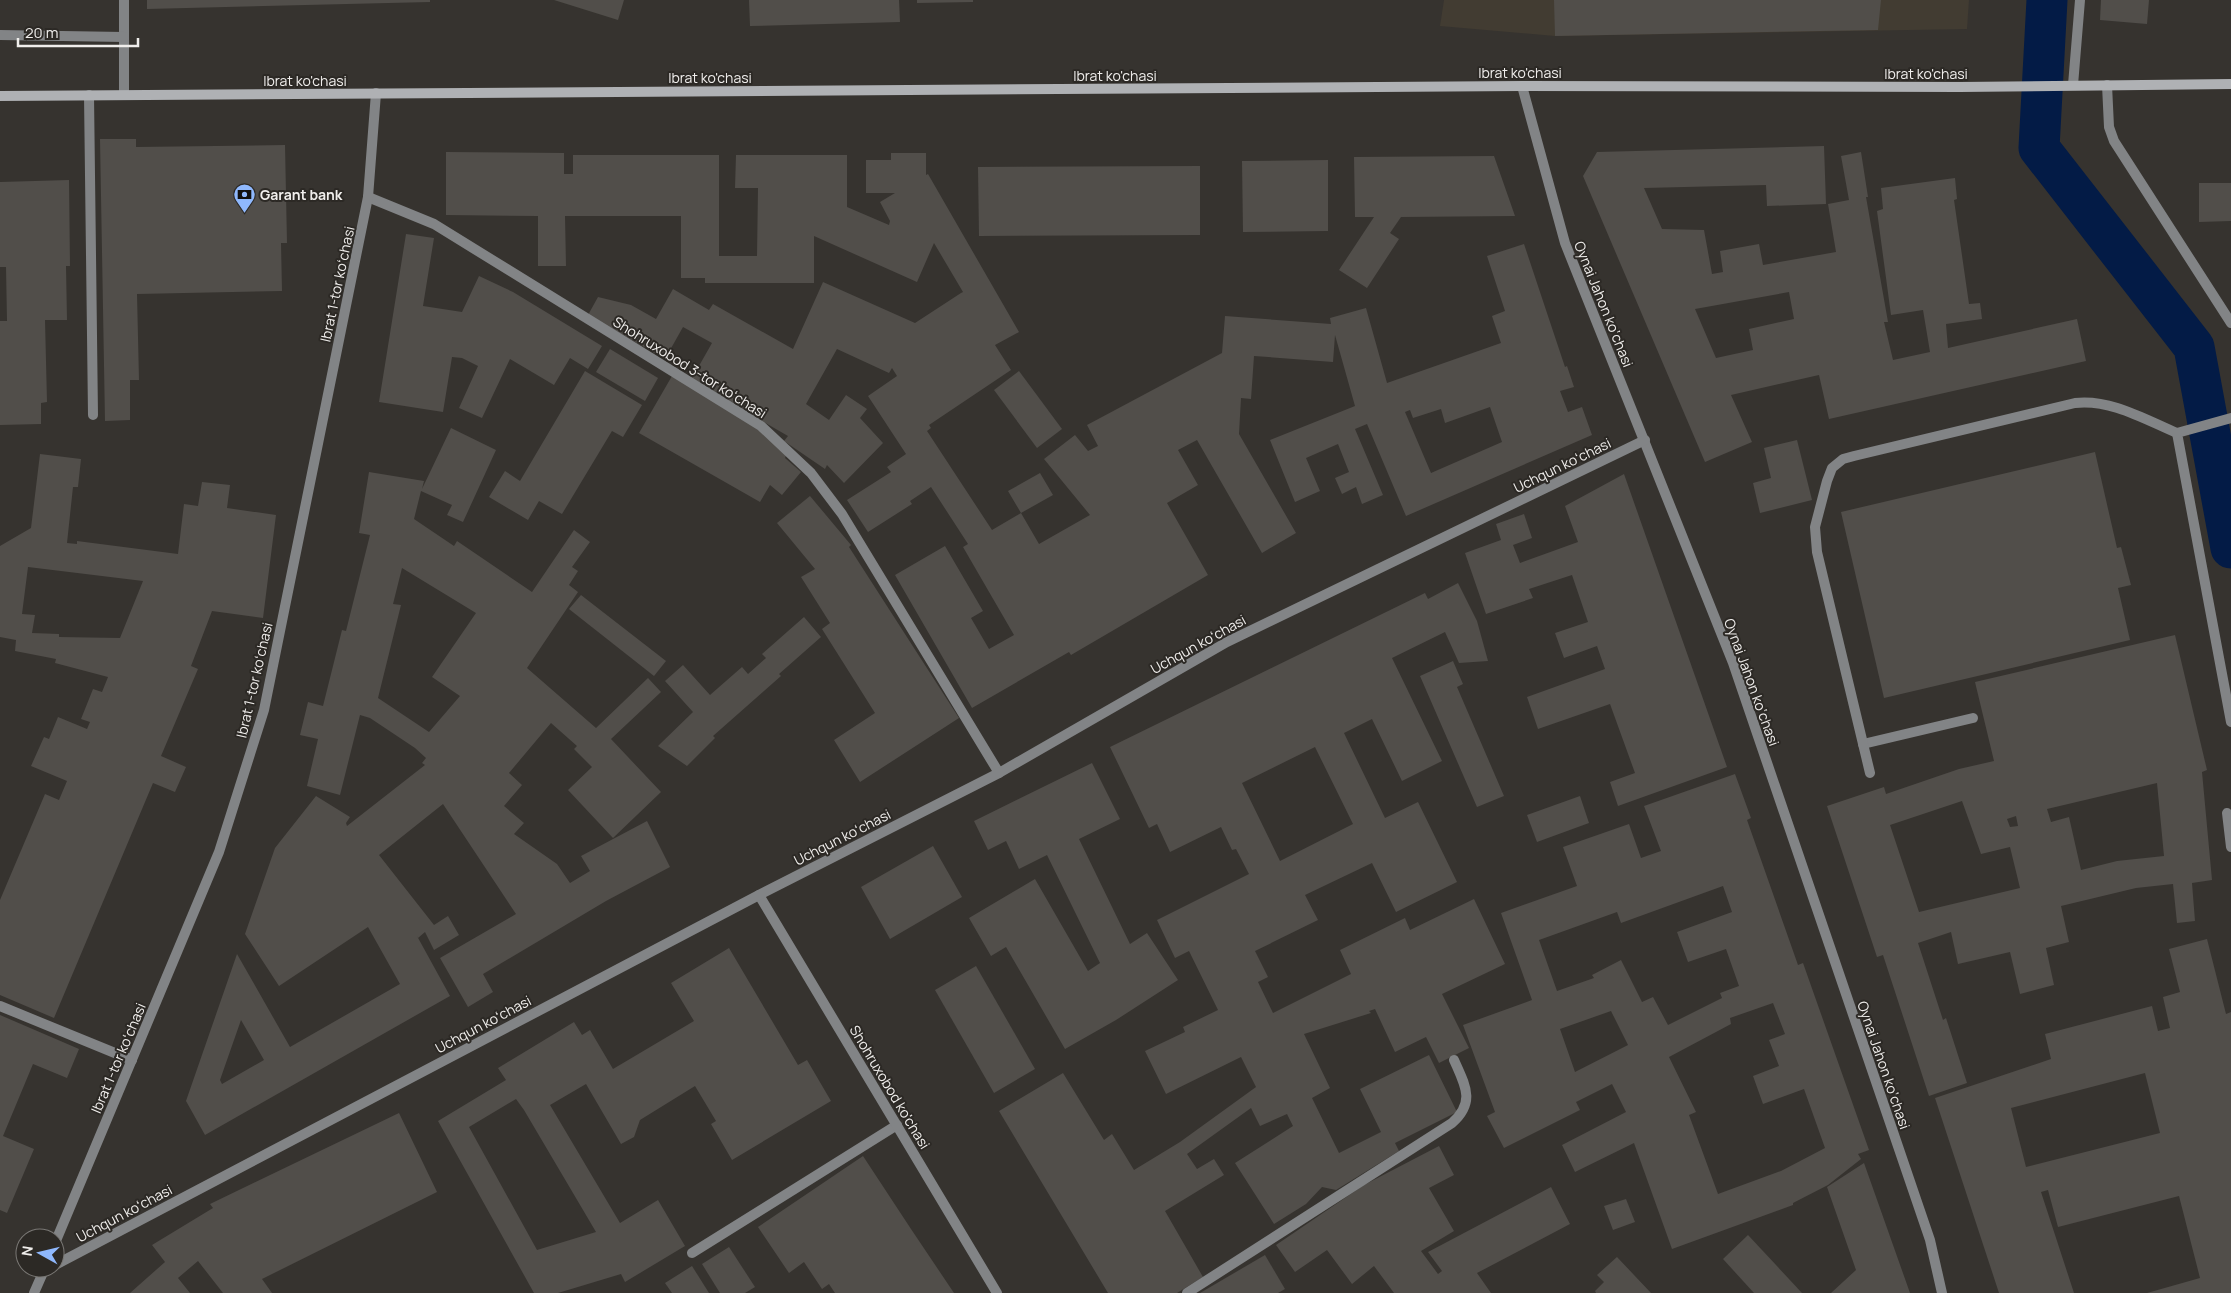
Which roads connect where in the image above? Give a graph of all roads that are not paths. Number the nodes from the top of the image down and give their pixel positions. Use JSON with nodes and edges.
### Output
{"nodes":[{"id":1,"x":124,"y":0,"type":"edge"},
{"id":2,"x":2080,"y":0,"type":"edge"},
{"id":3,"x":0,"y":35,"type":"edge"},
{"id":4,"x":124,"y":37,"type":"junction"},
{"id":5,"x":2231,"y":84,"type":"edge"},
{"id":6,"x":2073,"y":85,"type":"junction"},
{"id":7,"x":2107,"y":85,"type":"junction"},
{"id":8,"x":1522,"y":86,"type":"junction"},
{"id":9,"x":376,"y":93,"type":"junction"},
{"id":10,"x":89,"y":95,"type":"junction"},
{"id":11,"x":124,"y":95,"type":"junction"},
{"id":12,"x":0,"y":96,"type":"edge"},
{"id":13,"x":368,"y":197,"type":"junction"},
{"id":14,"x":2231,"y":323,"type":"edge"},
{"id":15,"x":93,"y":414,"type":"dead end"},
{"id":16,"x":2231,"y":418,"type":"edge"},
{"id":17,"x":2177,"y":433,"type":"junction"},
{"id":18,"x":1645,"y":440,"type":"junction"},
{"id":19,"x":1973,"y":718,"type":"dead end"},
{"id":20,"x":2231,"y":722,"type":"edge"},
{"id":21,"x":1863,"y":744,"type":"junction"},
{"id":22,"x":999,"y":773,"type":"junction"},
{"id":23,"x":1870,"y":773,"type":"dead end"},
{"id":24,"x":2227,"y":813,"type":"dead end"},
{"id":25,"x":2231,"y":848,"type":"edge"},
{"id":26,"x":760,"y":895,"type":"junction"},
{"id":27,"x":0,"y":1006,"type":"edge"},
{"id":28,"x":132,"y":1060,"type":"junction"},
{"id":29,"x":1454,"y":1060,"type":"dead end"},
{"id":30,"x":897,"y":1125,"type":"junction"},
{"id":31,"x":61,"y":1228,"type":"edge"},
{"id":32,"x":692,"y":1253,"type":"dead end"},
{"id":33,"x":65,"y":1260,"type":"edge"},
{"id":34,"x":42,"y":1278,"type":"edge"},
{"id":35,"x":34,"y":1293,"type":"edge"},
{"id":36,"x":998,"y":1293,"type":"edge"},
{"id":37,"x":1187,"y":1293,"type":"edge"},
{"id":38,"x":1942,"y":1293,"type":"edge"}],
"edges":[{"from":1,"to":4,"type":"street"},
{"from":2,"to":6,"type":"street"},
{"from":3,"to":4,"type":"street"},
{"from":4,"to":11,"type":"street"},
{"from":5,"to":7,"type":"main road","name":"Ibrat ko'chasi"},
{"from":6,"to":7,"type":"main road","name":"Ibrat ko'chasi"},
{"from":6,"to":8,"type":"main road","name":"Ibrat ko'chasi"},
{"from":7,"to":14,"type":"street"},
{"from":8,"to":9,"type":"main road","name":"Ibrat ko'chasi"},
{"from":8,"to":18,"type":"street","name":"Oynai Jahon ko‘chasi"},
{"from":9,"to":11,"type":"main road","name":"Ibrat ko'chasi"},
{"from":9,"to":13,"type":"street","name":"Ibrat 1-tor koʻchasi"},
{"from":10,"to":11,"type":"main road","name":"Ibrat ko'chasi"},
{"from":10,"to":12,"type":"main road","name":"Ibrat ko'chasi"},
{"from":10,"to":15,"type":"street"},
{"from":13,"to":22,"type":"street","name":"Shohruxobod 3-tor koʻchasi"},
{"from":13,"to":28,"type":"street","name":"Ibrat 1-tor koʻchasi"},
{"from":16,"to":17,"type":"street"},
{"from":17,"to":20,"type":"street"},
{"from":17,"to":21,"type":"street"},
{"from":18,"to":22,"type":"street","name":"Uchqun koʻchasi"},
{"from":18,"to":38,"type":"street","name":"Oynai Jahon ko‘chasi"},
{"from":19,"to":21,"type":"street"},
{"from":21,"to":23,"type":"street"},
{"from":22,"to":26,"type":"street","name":"Uchqun koʻchasi"},
{"from":24,"to":25,"type":"street"},
{"from":26,"to":30,"type":"street","name":"Shohruxobod ko'chasi"},
{"from":26,"to":33,"type":"street","name":"Uchqun koʻchasi"},
{"from":27,"to":28,"type":"street"},
{"from":28,"to":31,"type":"street","name":"Ibrat 1-tor koʻchasi"},
{"from":29,"to":37,"type":"street"},
{"from":30,"to":32,"type":"street"},
{"from":30,"to":36,"type":"street","name":"Shohruxobod ko'chasi"},
{"from":34,"to":35,"type":"street"}]}
